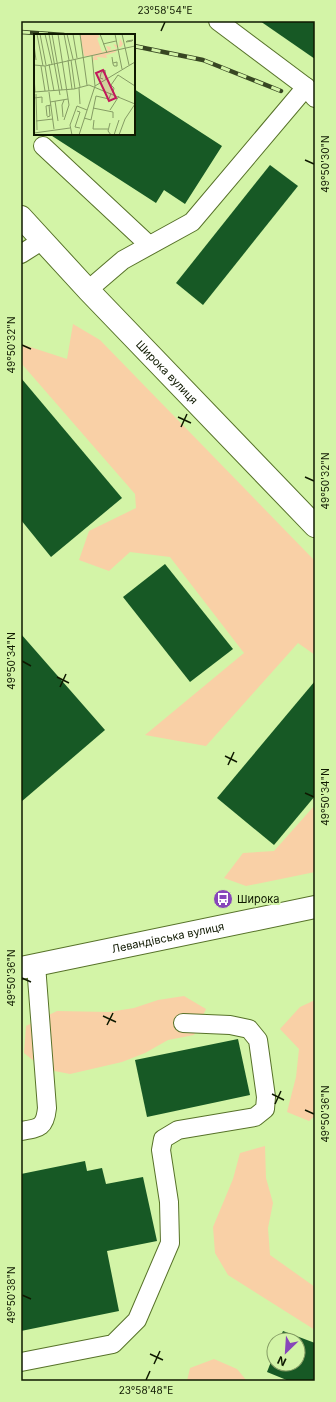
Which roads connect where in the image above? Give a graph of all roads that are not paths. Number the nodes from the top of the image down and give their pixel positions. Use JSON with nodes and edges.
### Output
{"nodes":[{"id":1,"x":218,"y":21,"type":"edge"},
{"id":2,"x":311,"y":92,"type":"edge"},
{"id":3,"x":43,"y":146,"type":"dead end"},
{"id":4,"x":21,"y":217,"type":"edge"},
{"id":5,"x":43,"y":240,"type":"junction"},
{"id":6,"x":149,"y":245,"type":"junction"},
{"id":7,"x":21,"y":254,"type":"edge"},
{"id":8,"x":88,"y":290,"type":"junction"},
{"id":9,"x":315,"y":526,"type":"edge"},
{"id":10,"x":315,"y":907,"type":"edge"},
{"id":11,"x":28,"y":966,"type":"edge"},
{"id":12,"x":183,"y":1023,"type":"dead end"},
{"id":13,"x":21,"y":1131,"type":"edge"},
{"id":14,"x":21,"y":1362,"type":"edge"}],
"edges":[{"from":1,"to":2,"type":"lane"},
{"from":2,"to":6,"type":"lane"},
{"from":3,"to":6,"type":"lane"},
{"from":4,"to":5,"type":"street","name":"Широка вулиця"},
{"from":5,"to":7,"type":"lane"},
{"from":5,"to":8,"type":"street","name":"Широка вулиця"},
{"from":6,"to":8,"type":"lane"},
{"from":8,"to":9,"type":"street","name":"Широка вулиця"},
{"from":10,"to":11,"type":"street","name":"Левандівська вулиця"},
{"from":11,"to":13,"type":"lane"},
{"from":12,"to":14,"type":"lane"}]}
